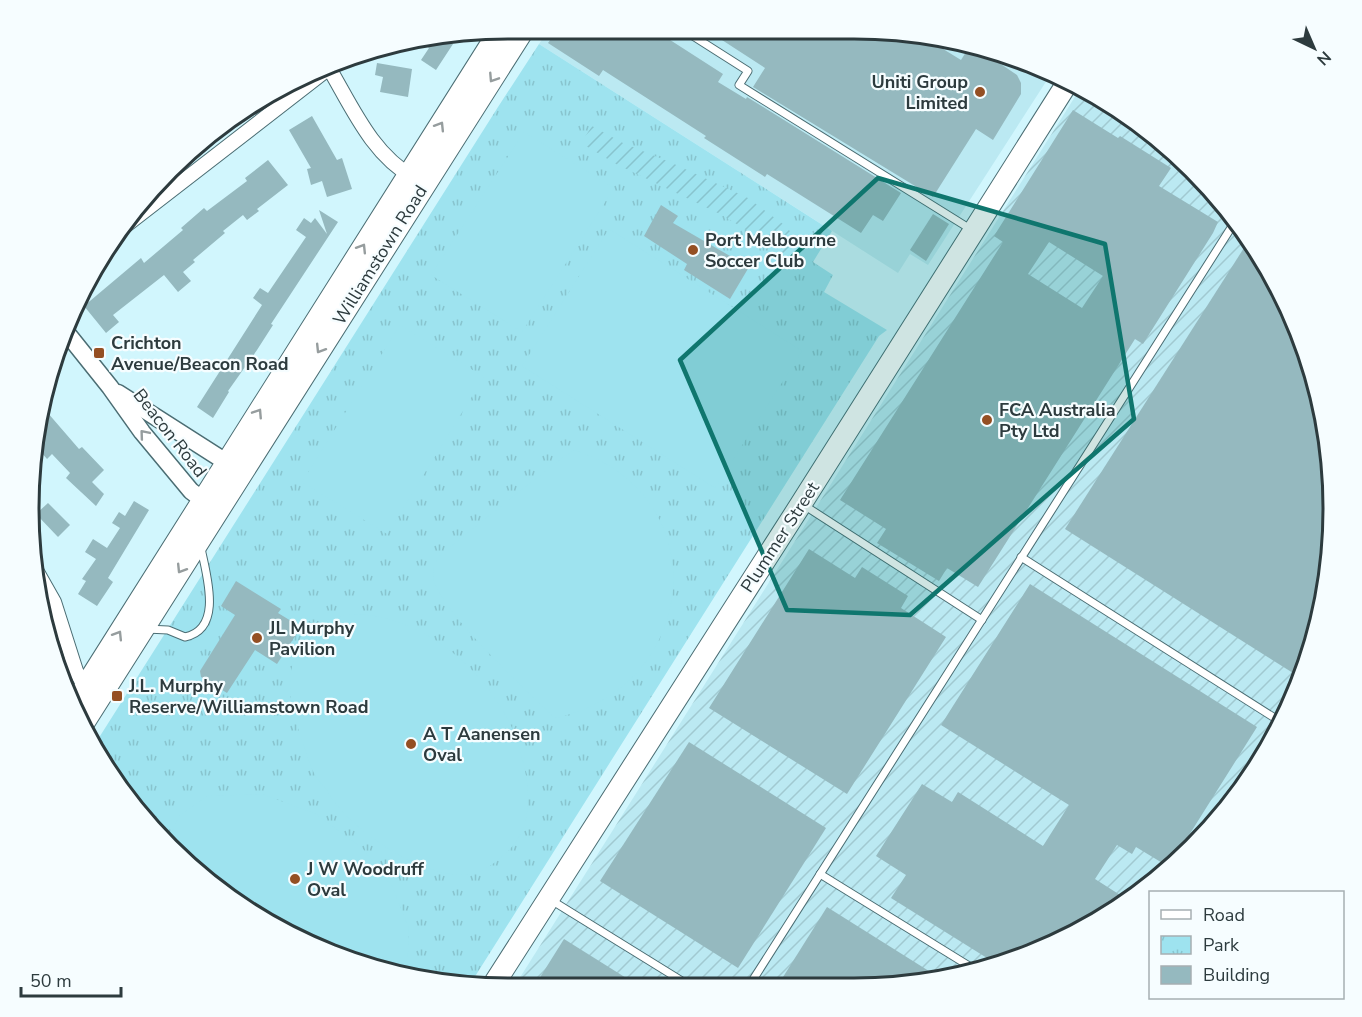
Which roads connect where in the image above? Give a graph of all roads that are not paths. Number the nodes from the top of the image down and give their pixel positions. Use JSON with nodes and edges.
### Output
{"nodes":[{"id":1,"x":495,"y":39,"type":"edge"},
{"id":2,"x":516,"y":39,"type":"edge"},
{"id":3,"x":698,"y":39,"type":"edge"},
{"id":4,"x":332,"y":74,"type":"edge"},
{"id":5,"x":309,"y":84,"type":"edge"},
{"id":6,"x":1064,"y":89,"type":"edge"},
{"id":7,"x":416,"y":180,"type":"junction"},
{"id":8,"x":149,"y":207,"type":"edge"},
{"id":9,"x":1230,"y":229,"type":"edge"},
{"id":10,"x":973,"y":230,"type":"junction"},
{"id":11,"x":71,"y":339,"type":"edge"},
{"id":12,"x":110,"y":387,"type":"junction"},
{"id":13,"x":226,"y":462,"type":"junction"},
{"id":14,"x":235,"y":483,"type":"junction"},
{"id":15,"x":203,"y":500,"type":"junction"},
{"id":16,"x":801,"y":504,"type":"junction"},
{"id":17,"x":200,"y":540,"type":"junction"},
{"id":18,"x":1022,"y":557,"type":"junction"},
{"id":19,"x":46,"y":588,"type":"edge"},
{"id":20,"x":982,"y":620,"type":"junction"},
{"id":21,"x":144,"y":629,"type":"junction"},
{"id":22,"x":94,"y":690,"type":"junction"},
{"id":23,"x":80,"y":700,"type":"edge"},
{"id":24,"x":86,"y":714,"type":"edge"},
{"id":25,"x":1274,"y":718,"type":"edge"},
{"id":26,"x":820,"y":874,"type":"junction"},
{"id":27,"x":549,"y":898,"type":"junction"},
{"id":28,"x":966,"y":964,"type":"edge"},
{"id":29,"x":498,"y":978,"type":"edge"},
{"id":30,"x":677,"y":978,"type":"edge"},
{"id":31,"x":754,"y":978,"type":"edge"}],
"edges":[{"from":7,"to":1,"type":"main road","name":"Williamstown Road","one_way":true},
{"from":2,"to":7,"type":"main road","name":"Williamstown Road","one_way":true},
{"from":3,"to":10,"type":"lane"},
{"from":4,"to":7,"type":"street"},
{"from":5,"to":8,"type":"street"},
{"from":6,"to":10,"type":"main road","name":"Plummer Street"},
{"from":13,"to":7,"type":"main road","name":"Williamstown Road","one_way":true},
{"from":7,"to":14,"type":"main road","name":"Williamstown Road","one_way":true},
{"from":9,"to":18,"type":"lane"},
{"from":10,"to":16,"type":"main road","name":"Plummer Street"},
{"from":11,"to":12,"type":"street","name":"Beacon Road"},
{"from":12,"to":13,"type":"street","name":"Beacon Road"},
{"from":15,"to":12,"type":"street","name":"Beacon Road","one_way":true},
{"from":13,"to":14,"type":"main road"},
{"from":13,"to":15,"type":"main road","name":"Williamstown Road"},
{"from":14,"to":15,"type":"main road"},
{"from":14,"to":17,"type":"main road","name":"Williamstown Road"},
{"from":22,"to":15,"type":"main road","name":"Williamstown Road","one_way":true},
{"from":16,"to":20,"type":"lane"},
{"from":16,"to":27,"type":"main road","name":"Plummer Street"},
{"from":17,"to":21,"type":"main road","name":"Williamstown Road","one_way":true},
{"from":17,"to":21,"type":"lane"},
{"from":18,"to":20,"type":"lane"},
{"from":18,"to":25,"type":"lane"},
{"from":19,"to":22,"type":"street"},
{"from":20,"to":26,"type":"lane"},
{"from":21,"to":22,"type":"main road","name":"Williamstown Road"},
{"from":22,"to":23,"type":"main road","name":"Williamstown Road"},
{"from":22,"to":24,"type":"main road","name":"Williamstown Road"},
{"from":26,"to":28,"type":"lane"},
{"from":26,"to":31,"type":"lane"},
{"from":27,"to":29,"type":"main road","name":"Plummer Street"},
{"from":27,"to":30,"type":"lane"}]}
